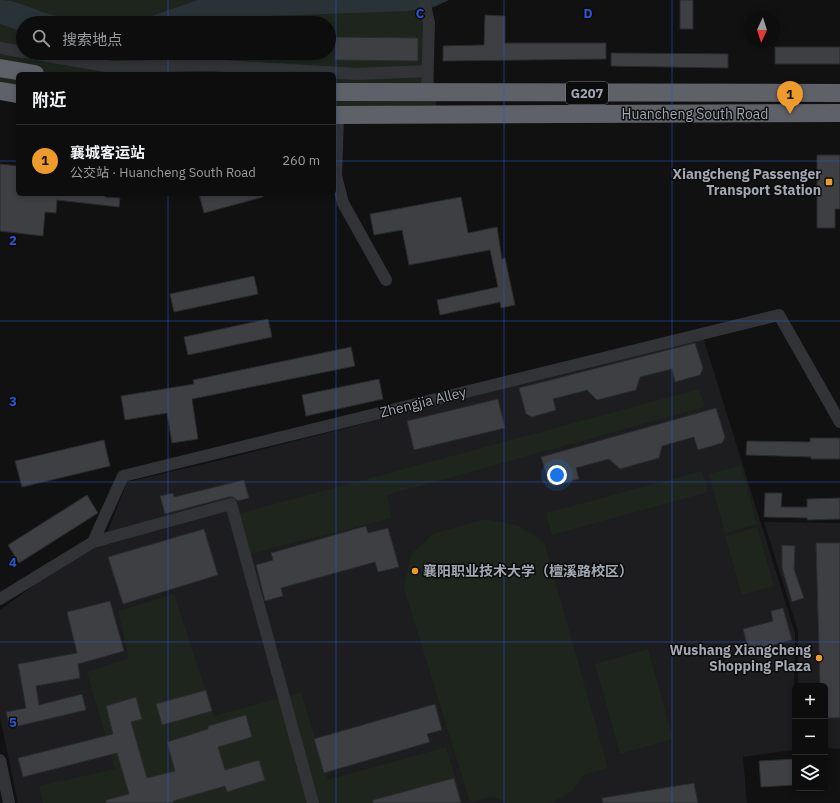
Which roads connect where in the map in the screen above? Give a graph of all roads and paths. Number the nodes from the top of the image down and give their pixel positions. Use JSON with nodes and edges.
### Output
{"nodes":[{"id":1,"x":424,"y":0,"type":"edge"},
{"id":2,"x":0,"y":48,"type":"edge"},
{"id":3,"x":16,"y":51,"type":"edge"},
{"id":4,"x":71,"y":60,"type":"edge"},
{"id":5,"x":0,"y":68,"type":"edge"},
{"id":6,"x":23,"y":72,"type":"edge"},
{"id":7,"x":325,"y":72,"type":"edge"},
{"id":8,"x":428,"y":72,"type":"junction"},
{"id":9,"x":336,"y":73,"type":"edge"},
{"id":10,"x":0,"y":91,"type":"edge"},
{"id":11,"x":336,"y":92,"type":"edge"},
{"id":12,"x":427,"y":92,"type":"junction"},
{"id":13,"x":840,"y":93,"type":"edge"},
{"id":14,"x":16,"y":94,"type":"edge"},
{"id":15,"x":840,"y":113,"type":"edge"},
{"id":16,"x":336,"y":115,"type":"edge"},
{"id":17,"x":386,"y":280,"type":"dead end"},
{"id":18,"x":840,"y":422,"type":"edge"},
{"id":19,"x":93,"y":542,"type":"junction"},
{"id":20,"x":0,"y":599,"type":"edge"},
{"id":21,"x":0,"y":760,"type":"edge"},
{"id":22,"x":9,"y":803,"type":"edge"},
{"id":23,"x":312,"y":803,"type":"edge"}],
"edges":[{"from":1,"to":8,"type":"street"},
{"from":2,"to":3,"type":"street"},
{"from":4,"to":7,"type":"street"},
{"from":5,"to":6,"type":"highway"},
{"from":8,"to":9,"type":"street"},
{"from":8,"to":12,"type":"street"},
{"from":10,"to":14,"type":"highway"},
{"from":11,"to":12,"type":"highway","name":"Huancheng South Road","number":"G207"},
{"from":12,"to":13,"type":"highway","name":"Huancheng South Road","number":"G207"},
{"from":15,"to":16,"type":"highway","name":"Huancheng South Road"},
{"from":16,"to":17,"type":"street"},
{"from":18,"to":19,"type":"street","name":"Zhengjia Alley"},
{"from":19,"to":20,"type":"street"},
{"from":19,"to":23,"type":"street"},
{"from":21,"to":22,"type":"street"}]}
